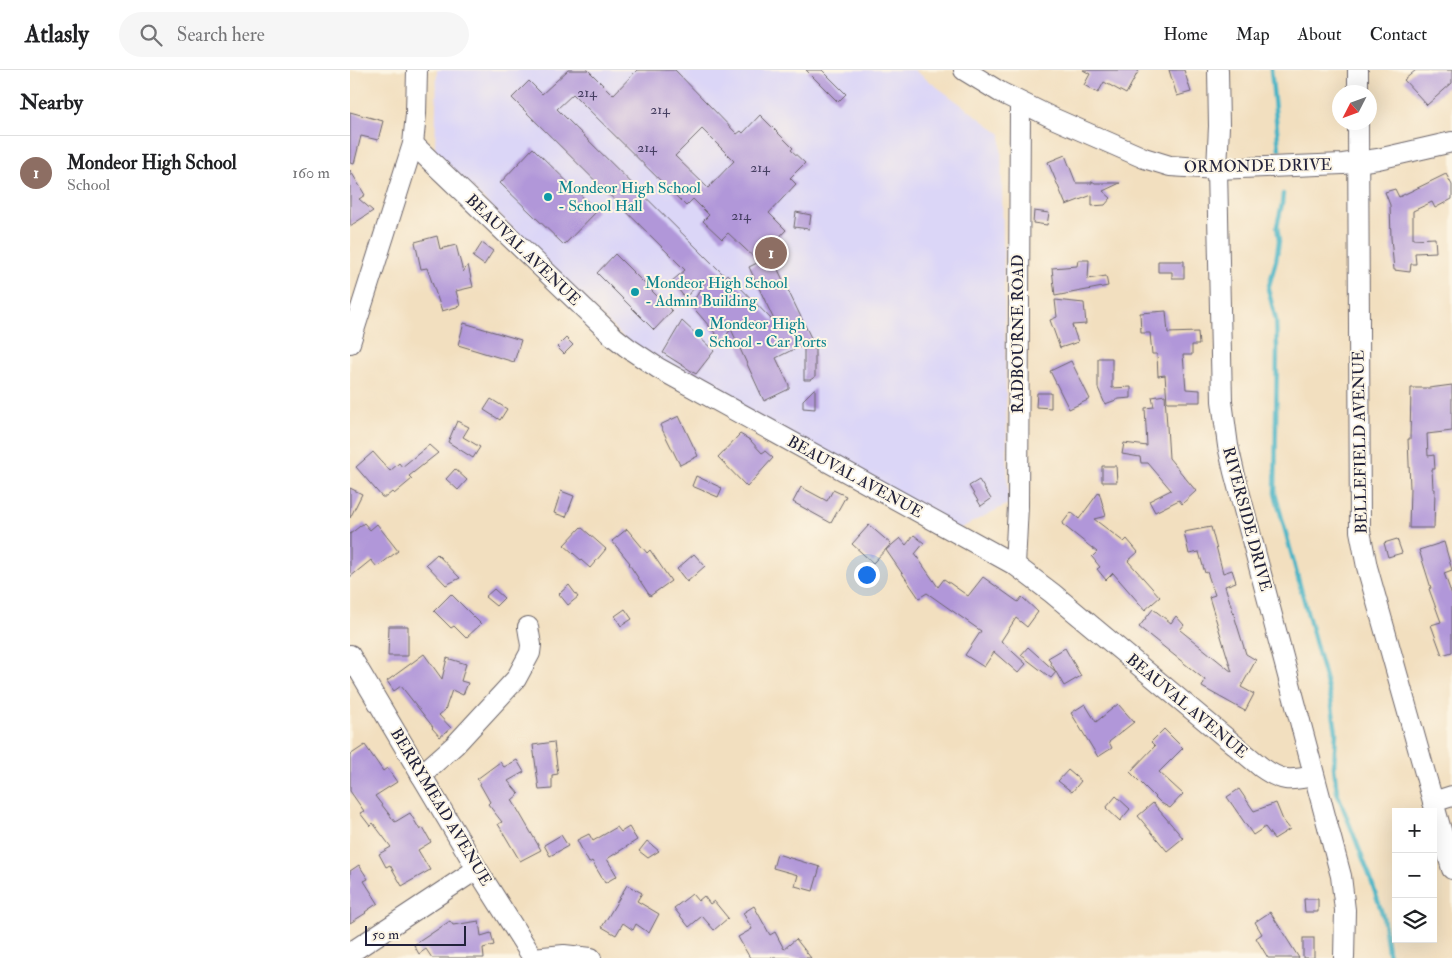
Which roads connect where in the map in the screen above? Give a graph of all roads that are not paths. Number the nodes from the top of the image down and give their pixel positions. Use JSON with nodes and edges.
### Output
{"nodes":[{"id":1,"x":418,"y":70,"type":"edge"},
{"id":2,"x":964,"y":70,"type":"edge"},
{"id":3,"x":1218,"y":70,"type":"edge"},
{"id":4,"x":1358,"y":70,"type":"edge"},
{"id":5,"x":1358,"y":85,"type":"edge"},
{"id":6,"x":1020,"y":103,"type":"junction"},
{"id":7,"x":1358,"y":130,"type":"edge"},
{"id":8,"x":1452,"y":142,"type":"edge"},
{"id":9,"x":413,"y":144,"type":"junction"},
{"id":10,"x":1359,"y":162,"type":"junction"},
{"id":11,"x":1217,"y":169,"type":"junction"},
{"id":12,"x":350,"y":342,"type":"edge"},
{"id":13,"x":1015,"y":565,"type":"junction"},
{"id":14,"x":528,"y":627,"type":"dead end"},
{"id":15,"x":350,"y":655,"type":"edge"},
{"id":16,"x":421,"y":775,"type":"junction"},
{"id":17,"x":1314,"y":776,"type":"junction"},
{"id":18,"x":1452,"y":796,"type":"edge"},
{"id":19,"x":1433,"y":802,"type":"junction"},
{"id":20,"x":477,"y":869,"type":"junction"},
{"id":21,"x":1452,"y":869,"type":"edge"},
{"id":22,"x":350,"y":953,"type":"edge"},
{"id":23,"x":533,"y":958,"type":"edge"},
{"id":24,"x":591,"y":958,"type":"edge"},
{"id":25,"x":1344,"y":958,"type":"edge"}],
"edges":[{"from":1,"to":9,"type":"street"},
{"from":2,"to":6,"type":"street","name":"ORMONDE DRIVE"},
{"from":3,"to":11,"type":"street","name":"RIVERSIDE DRIVE"},
{"from":4,"to":5,"type":"street"},
{"from":6,"to":11,"type":"street","name":"ORMONDE DRIVE"},
{"from":6,"to":13,"type":"street","name":"RADBOURNE ROAD"},
{"from":7,"to":10,"type":"street","name":"BELLEFIELD AVENUE"},
{"from":8,"to":10,"type":"street","name":"ORMONDE DRIVE"},
{"from":9,"to":12,"type":"street"},
{"from":9,"to":13,"type":"street","name":"BEAUVAL AVENUE"},
{"from":10,"to":11,"type":"street","name":"ORMONDE DRIVE"},
{"from":10,"to":19,"type":"street","name":"BELLEFIELD AVENUE"},
{"from":11,"to":17,"type":"street","name":"RIVERSIDE DRIVE"},
{"from":13,"to":17,"type":"street","name":"BEAUVAL AVENUE"},
{"from":14,"to":16,"type":"street"},
{"from":15,"to":16,"type":"street","name":"BERRYMEAD AVENUE"},
{"from":16,"to":20,"type":"street","name":"BERRYMEAD AVENUE"},
{"from":17,"to":25,"type":"street","name":"RIVERSIDE DRIVE"},
{"from":18,"to":19,"type":"street"},
{"from":19,"to":21,"type":"street","name":"BELLEFIELD AVENUE"},
{"from":20,"to":22,"type":"street"},
{"from":20,"to":23,"type":"street","name":"BERRYMEAD AVENUE"},
{"from":23,"to":24,"type":"street"}]}
